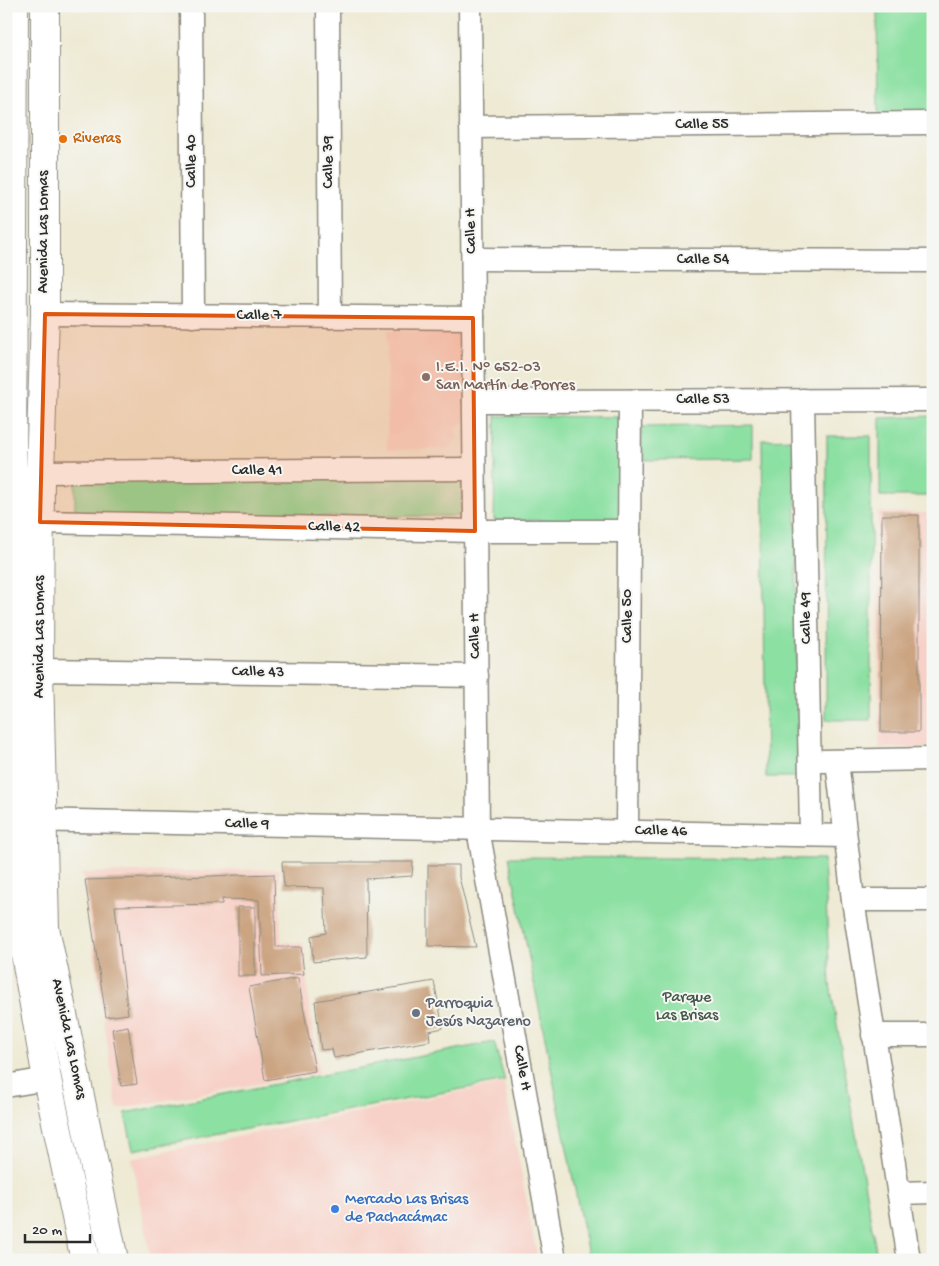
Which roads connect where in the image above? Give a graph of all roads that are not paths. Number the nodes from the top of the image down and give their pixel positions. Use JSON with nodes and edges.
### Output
{"nodes":[{"id":1,"x":14,"y":6,"type":"edge"},
{"id":2,"x":45,"y":6,"type":"edge"},
{"id":3,"x":191,"y":6,"type":"edge"},
{"id":4,"x":328,"y":6,"type":"edge"},
{"id":5,"x":470,"y":6,"type":"edge"},
{"id":6,"x":933,"y":123,"type":"edge"},
{"id":7,"x":471,"y":127,"type":"junction"},
{"id":8,"x":43,"y":254,"type":"junction"},
{"id":9,"x":9,"y":255,"type":"edge"},
{"id":10,"x":472,"y":259,"type":"junction"},
{"id":11,"x":933,"y":261,"type":"edge"},
{"id":12,"x":45,"y":314,"type":"junction"},
{"id":13,"x":193,"y":316,"type":"junction"},
{"id":14,"x":330,"y":317,"type":"junction"},
{"id":15,"x":473,"y":318,"type":"junction"},
{"id":16,"x":803,"y":400,"type":"junction"},
{"id":17,"x":933,"y":400,"type":"edge"},
{"id":18,"x":474,"y":401,"type":"junction"},
{"id":19,"x":630,"y":401,"type":"junction"},
{"id":20,"x":474,"y":469,"type":"junction"},
{"id":21,"x":40,"y":472,"type":"junction"},
{"id":22,"x":9,"y":483,"type":"edge"},
{"id":23,"x":40,"y":522,"type":"junction"},
{"id":24,"x":475,"y":531,"type":"junction"},
{"id":25,"x":629,"y":531,"type":"junction"},
{"id":26,"x":10,"y":597,"type":"edge"},
{"id":27,"x":39,"y":670,"type":"junction"},
{"id":28,"x":477,"y":676,"type":"junction"},
{"id":29,"x":933,"y":760,"type":"edge"},
{"id":30,"x":810,"y":761,"type":"junction"},
{"id":31,"x":837,"y":761,"type":"junction"},
{"id":32,"x":29,"y":821,"type":"junction"},
{"id":33,"x":478,"y":829,"type":"junction"},
{"id":34,"x":627,"y":832,"type":"junction"},
{"id":35,"x":811,"y":835,"type":"junction"},
{"id":36,"x":844,"y":836,"type":"junction"},
{"id":37,"x":853,"y":900,"type":"junction"},
{"id":38,"x":933,"y":900,"type":"edge"},
{"id":39,"x":873,"y":1035,"type":"junction"},
{"id":40,"x":933,"y":1036,"type":"edge"},
{"id":41,"x":47,"y":1080,"type":"junction"},
{"id":42,"x":6,"y":1086,"type":"edge"},
{"id":43,"x":933,"y":1192,"type":"edge"},
{"id":44,"x":899,"y":1193,"type":"junction"},
{"id":45,"x":85,"y":1260,"type":"edge"},
{"id":46,"x":114,"y":1260,"type":"edge"},
{"id":47,"x":555,"y":1260,"type":"edge"},
{"id":48,"x":908,"y":1260,"type":"edge"}],
"edges":[{"from":1,"to":9,"type":"street","name":"Avenida Las Lomas"},
{"from":2,"to":8,"type":"street","name":"Avenida Las Lomas"},
{"from":3,"to":13,"type":"street","name":"Calle 40"},
{"from":4,"to":14,"type":"street","name":"Calle 39"},
{"from":5,"to":7,"type":"street","name":"Calle H"},
{"from":6,"to":7,"type":"street","name":"Calle 55"},
{"from":7,"to":10,"type":"street","name":"Calle H"},
{"from":8,"to":9,"type":"street"},
{"from":8,"to":12,"type":"street","name":"Avenida Las Lomas"},
{"from":9,"to":22,"type":"street","name":"Avenida Las Lomas"},
{"from":10,"to":11,"type":"street","name":"Calle 54"},
{"from":10,"to":15,"type":"street","name":"Calle H"},
{"from":12,"to":13,"type":"street","name":"Calle 7"},
{"from":12,"to":21,"type":"street","name":"Avenida Las Lomas"},
{"from":13,"to":14,"type":"street","name":"Calle 7"},
{"from":14,"to":15,"type":"street","name":"Calle 7"},
{"from":15,"to":18,"type":"street","name":"Calle H"},
{"from":16,"to":17,"type":"street","name":"Calle 53"},
{"from":16,"to":19,"type":"street","name":"Calle 53"},
{"from":16,"to":30,"type":"street","name":"Calle 49"},
{"from":18,"to":19,"type":"street","name":"Calle 53"},
{"from":18,"to":20,"type":"street","name":"Calle H"},
{"from":19,"to":25,"type":"street","name":"Calle 50"},
{"from":20,"to":21,"type":"street","name":"Calle 41"},
{"from":20,"to":24,"type":"street","name":"Calle H"},
{"from":21,"to":22,"type":"street"},
{"from":21,"to":23,"type":"street","name":"Avenida Las Lomas"},
{"from":22,"to":26,"type":"street","name":"Avenida Las Lomas"},
{"from":23,"to":24,"type":"street","name":"Calle 42"},
{"from":23,"to":27,"type":"street","name":"Avenida Las Lomas"},
{"from":24,"to":25,"type":"street","name":"Calle 42"},
{"from":24,"to":28,"type":"street","name":"Calle H"},
{"from":25,"to":34,"type":"street","name":"Calle 50"},
{"from":26,"to":32,"type":"street","name":"Avenida Las Lomas"},
{"from":27,"to":28,"type":"street","name":"Calle 43"},
{"from":27,"to":32,"type":"street","name":"Avenida Las Lomas"},
{"from":28,"to":33,"type":"street","name":"Calle H"},
{"from":29,"to":31,"type":"street"},
{"from":30,"to":31,"type":"street"},
{"from":30,"to":35,"type":"street","name":"Calle 49"},
{"from":31,"to":36,"type":"street"},
{"from":32,"to":33,"type":"street","name":"Calle 9"},
{"from":32,"to":41,"type":"street","name":"Avenida Las Lomas"},
{"from":32,"to":46,"type":"street","name":"Avenida Las Lomas"},
{"from":33,"to":34,"type":"street","name":"Calle 46"},
{"from":33,"to":47,"type":"street","name":"Calle H"},
{"from":34,"to":35,"type":"street","name":"Calle 46"},
{"from":35,"to":36,"type":"street","name":"Calle 46"},
{"from":36,"to":37,"type":"street"},
{"from":37,"to":38,"type":"street"},
{"from":37,"to":39,"type":"street"},
{"from":39,"to":40,"type":"street"},
{"from":39,"to":44,"type":"street"},
{"from":41,"to":42,"type":"street"},
{"from":41,"to":45,"type":"street","name":"Avenida Las Lomas"},
{"from":43,"to":44,"type":"street"},
{"from":44,"to":48,"type":"street"}]}
